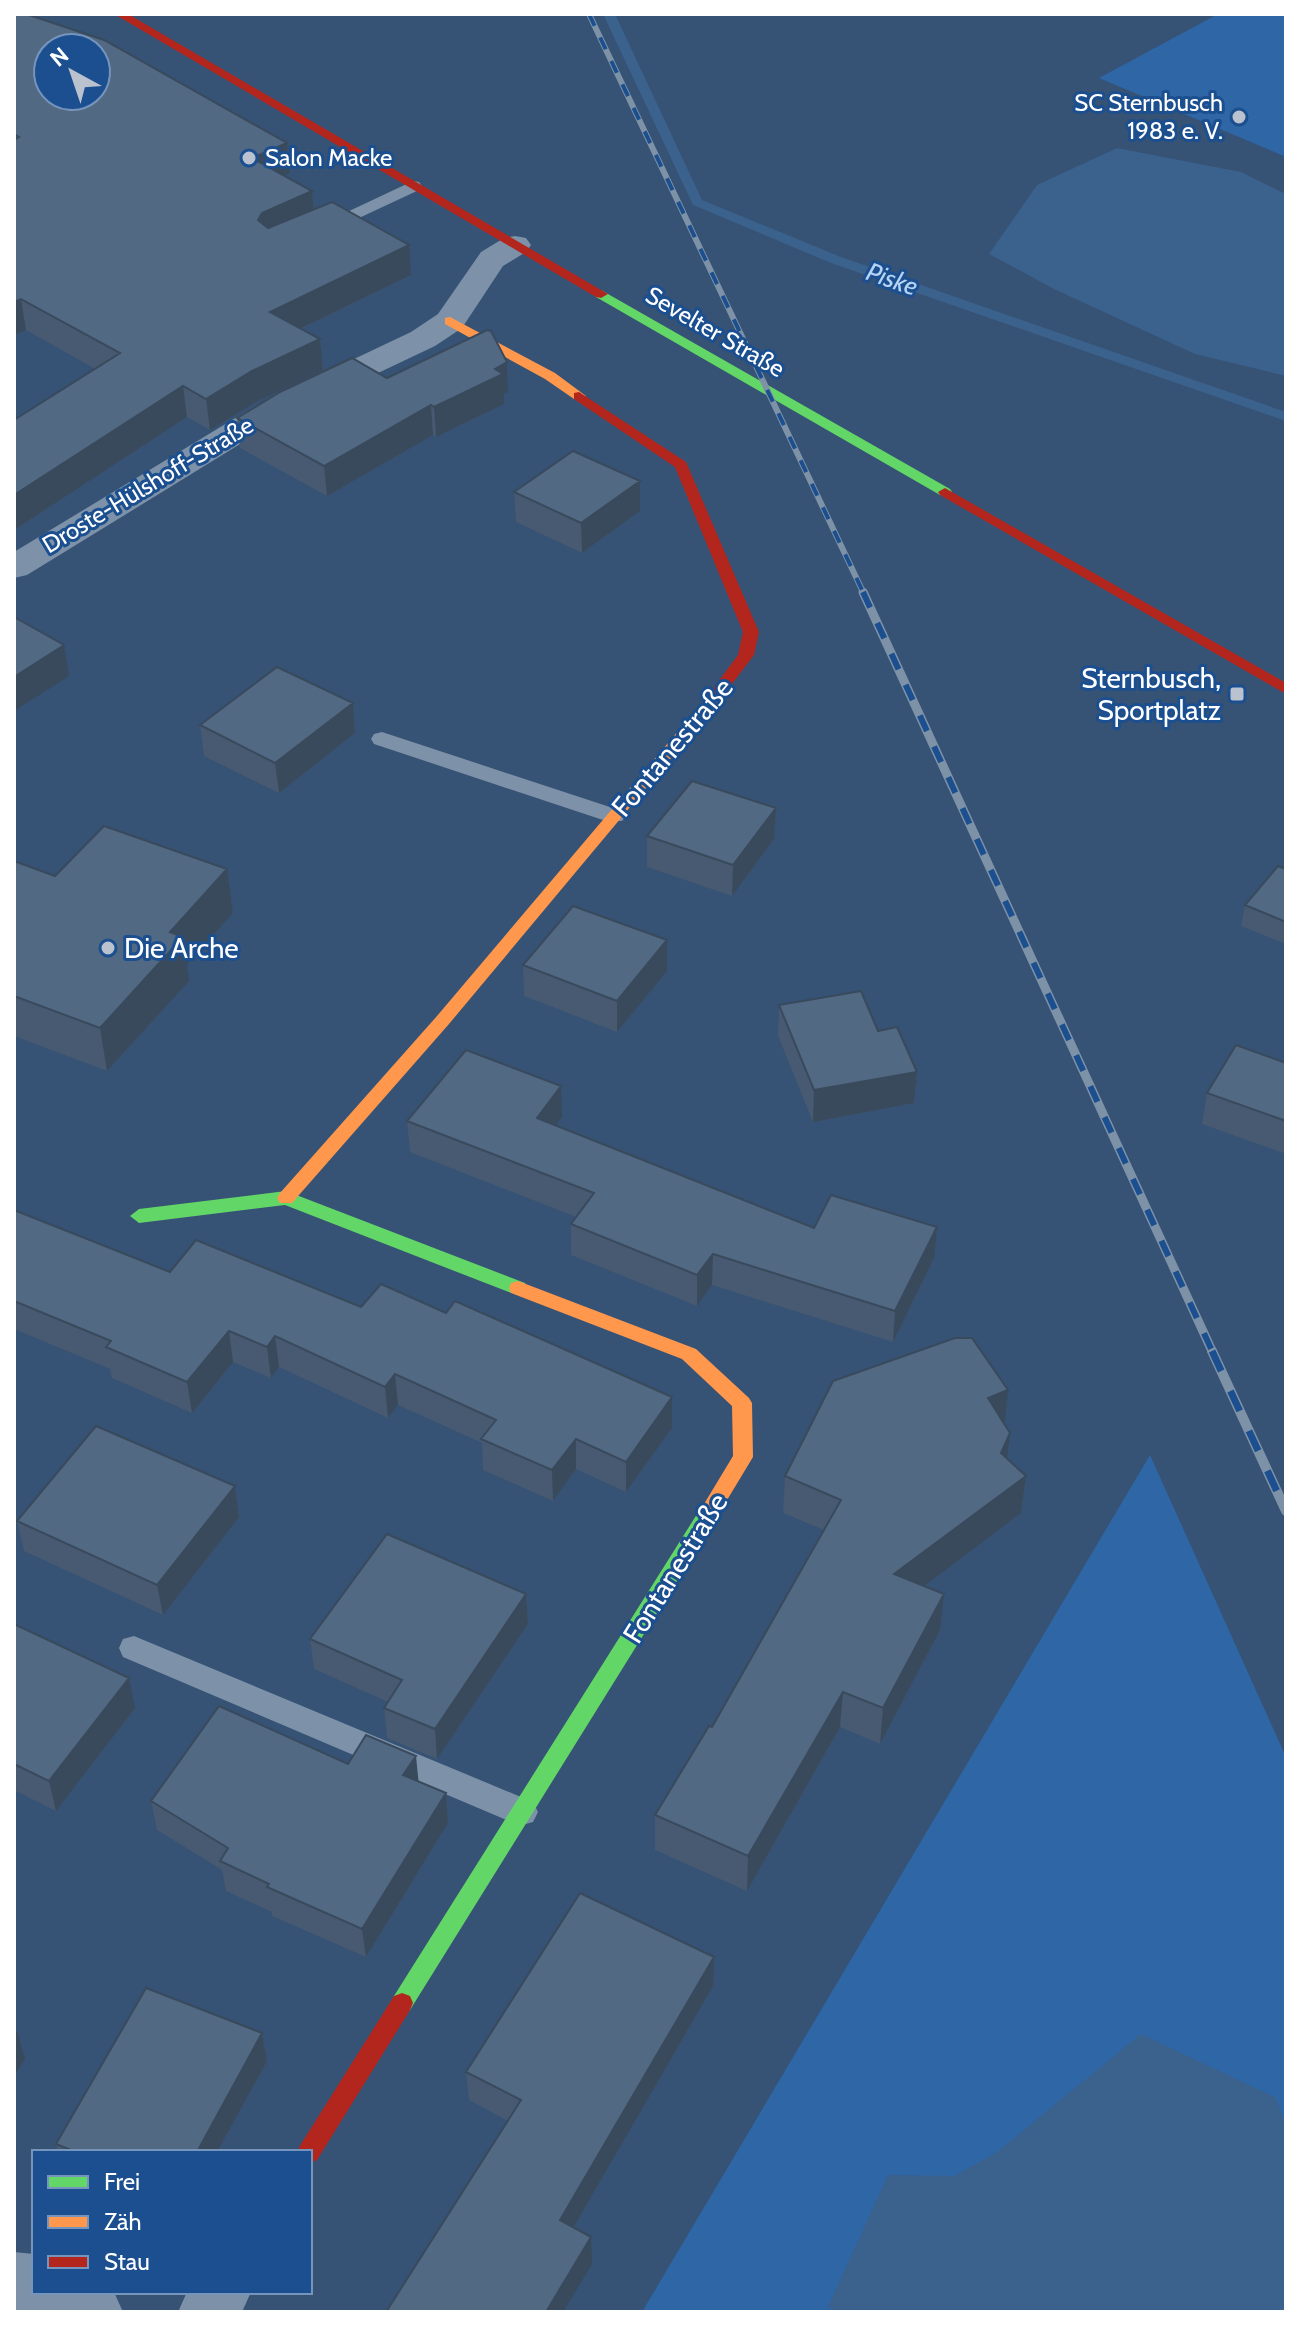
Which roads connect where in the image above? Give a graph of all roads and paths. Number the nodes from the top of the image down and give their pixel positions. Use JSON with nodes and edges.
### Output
{"nodes":[{"id":1,"x":120,"y":14,"type":"edge"},
{"id":2,"x":413,"y":186,"type":"junction"},
{"id":3,"x":301,"y":238,"type":"edge"},
{"id":4,"x":515,"y":245,"type":"junction"},
{"id":5,"x":450,"y":321,"type":"junction"},
{"id":6,"x":14,"y":567,"type":"edge"},
{"id":7,"x":1286,"y":689,"type":"edge"},
{"id":8,"x":382,"y":739,"type":"dead end"},
{"id":9,"x":614,"y":816,"type":"junction"},
{"id":10,"x":286,"y":1198,"type":"junction"},
{"id":11,"x":139,"y":1216,"type":"dead end"},
{"id":12,"x":134,"y":1648,"type":"dead end"},
{"id":13,"x":522,"y":1812,"type":"junction"},
{"id":14,"x":310,"y":2150,"type":"edge"},
{"id":15,"x":58,"y":2294,"type":"edge"},
{"id":16,"x":220,"y":2294,"type":"edge"},
{"id":17,"x":93,"y":2312,"type":"edge"},
{"id":18,"x":208,"y":2312,"type":"edge"}],
"edges":[{"from":1,"to":2,"type":"street","name":"Sevelter Straße"},
{"from":2,"to":3,"type":"lane"},
{"from":2,"to":4,"type":"street","name":"Sevelter Straße"},
{"from":4,"to":5,"type":"street","name":"Droste-Hülshoff-Straße"},
{"from":4,"to":7,"type":"street","name":"Sevelter Straße"},
{"from":5,"to":6,"type":"street","name":"Droste-Hülshoff-Straße"},
{"from":5,"to":9,"type":"street","name":"Fontanestraße"},
{"from":8,"to":9,"type":"lane"},
{"from":9,"to":10,"type":"street","name":"Fontanestraße"},
{"from":10,"to":11,"type":"street","name":"Fontanestraße"},
{"from":10,"to":13,"type":"street","name":"Fontanestraße"},
{"from":12,"to":13,"type":"lane"},
{"from":13,"to":14,"type":"street","name":"Fontanestraße"},
{"from":15,"to":17,"type":"street"},
{"from":16,"to":18,"type":"street"}]}
